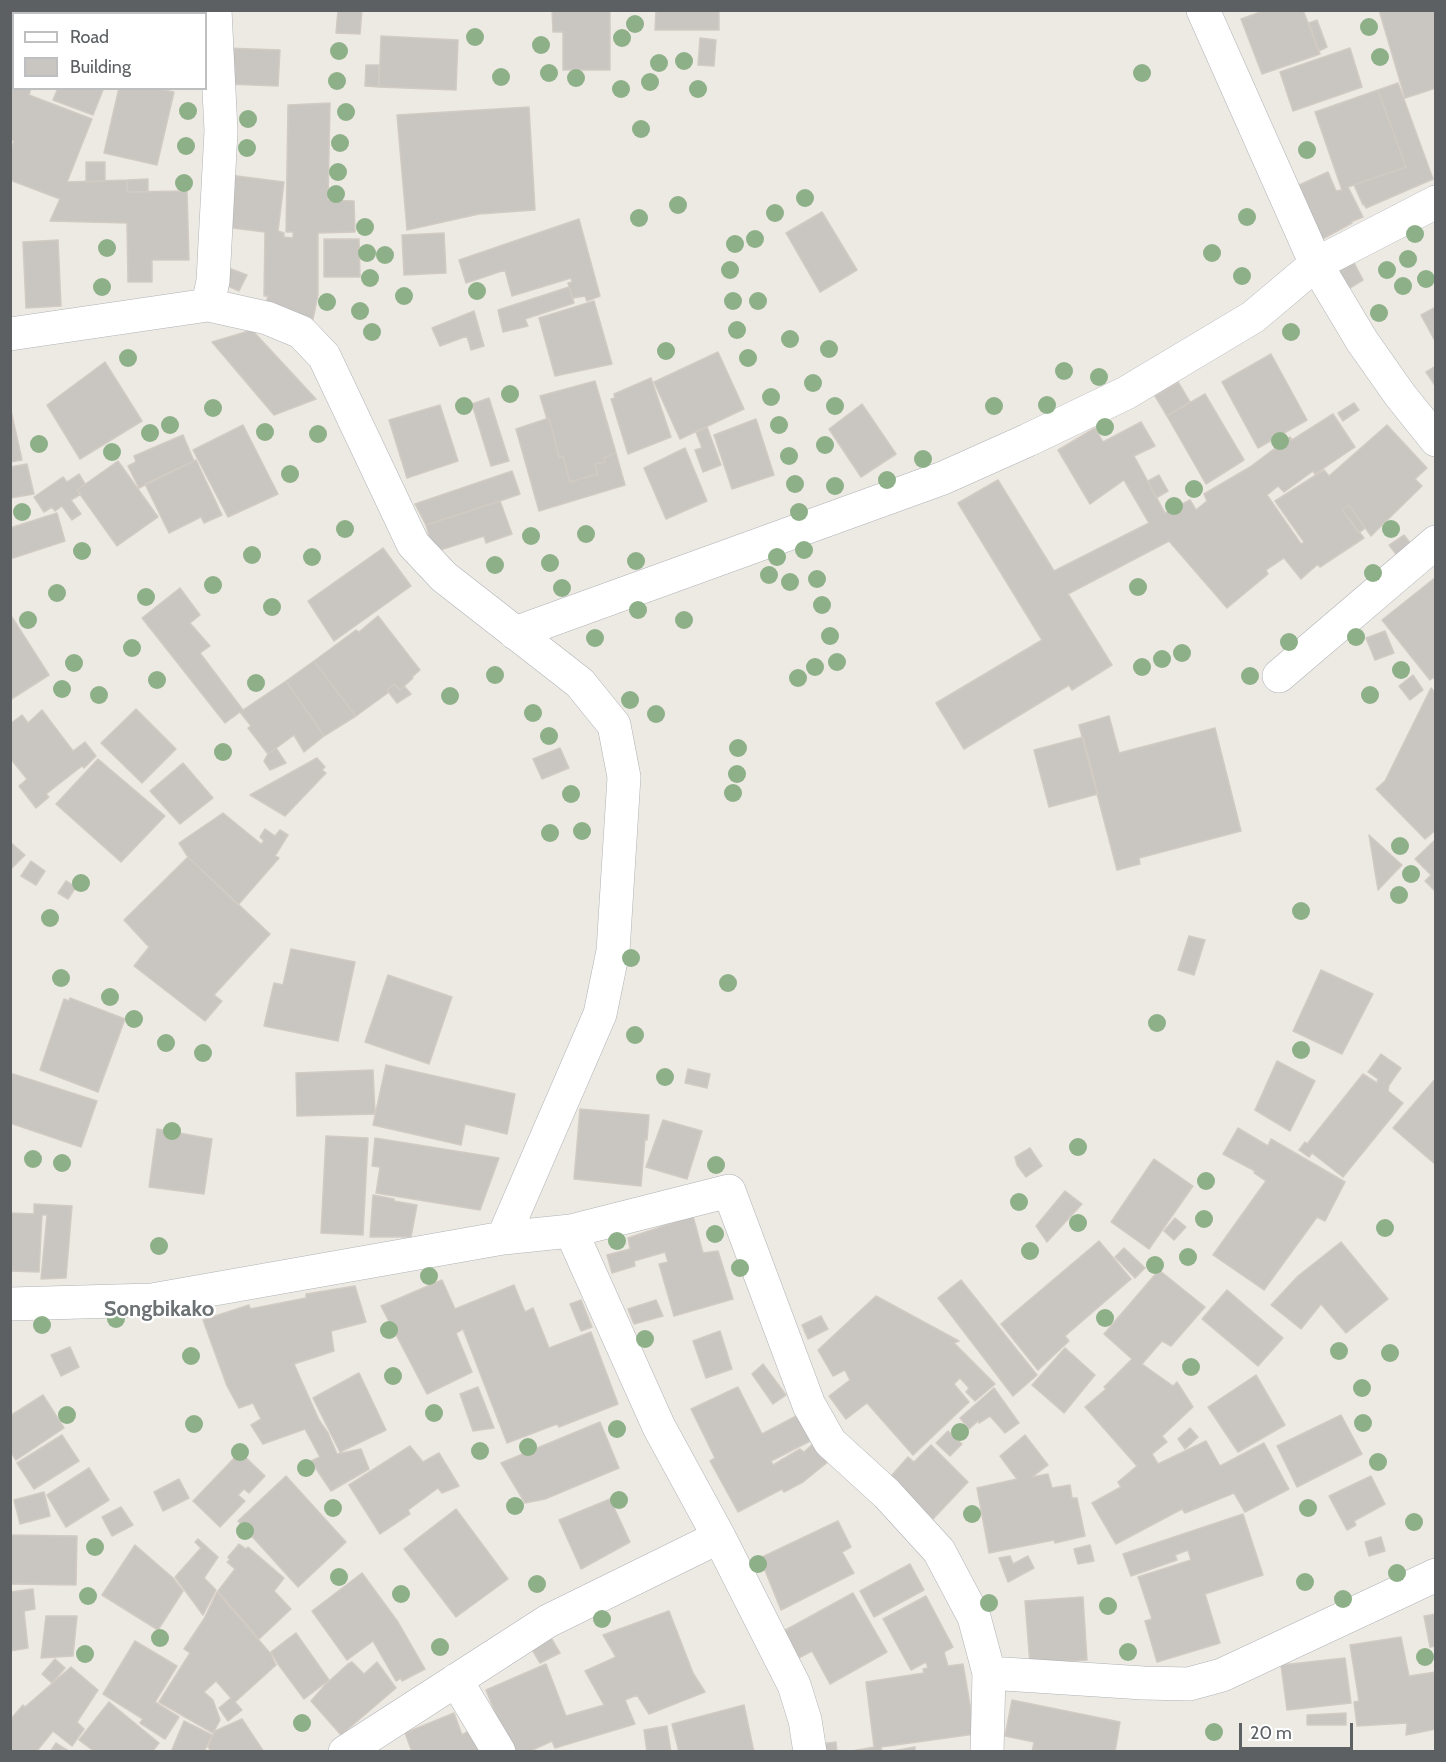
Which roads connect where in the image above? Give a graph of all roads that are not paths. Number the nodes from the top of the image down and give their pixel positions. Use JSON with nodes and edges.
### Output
{"nodes":[{"id":1,"x":215,"y":10,"type":"edge"},
{"id":2,"x":1203,"y":10,"type":"edge"},
{"id":3,"x":1436,"y":202,"type":"edge"},
{"id":4,"x":1316,"y":264,"type":"junction"},
{"id":5,"x":208,"y":305,"type":"junction"},
{"id":6,"x":10,"y":334,"type":"edge"},
{"id":7,"x":1436,"y":440,"type":"edge"},
{"id":8,"x":1436,"y":542,"type":"edge"},
{"id":9,"x":515,"y":633,"type":"junction"},
{"id":10,"x":1279,"y":676,"type":"dead end"},
{"id":11,"x":571,"y":1230,"type":"junction"},
{"id":12,"x":503,"y":1238,"type":"junction"},
{"id":13,"x":10,"y":1304,"type":"edge"},
{"id":14,"x":719,"y":1537,"type":"junction"},
{"id":15,"x":1436,"y":1575,"type":"edge"},
{"id":16,"x":989,"y":1674,"type":"junction"},
{"id":17,"x":456,"y":1680,"type":"junction"},
{"id":18,"x":345,"y":1752,"type":"edge"},
{"id":19,"x":500,"y":1752,"type":"edge"},
{"id":20,"x":810,"y":1752,"type":"edge"},
{"id":21,"x":987,"y":1752,"type":"edge"}],
"edges":[{"from":1,"to":5,"type":"street"},
{"from":2,"to":4,"type":"street"},
{"from":3,"to":4,"type":"street"},
{"from":4,"to":7,"type":"street"},
{"from":4,"to":9,"type":"street"},
{"from":5,"to":6,"type":"street"},
{"from":5,"to":9,"type":"street"},
{"from":8,"to":10,"type":"street"},
{"from":9,"to":12,"type":"street"},
{"from":11,"to":12,"type":"street"},
{"from":11,"to":14,"type":"street"},
{"from":11,"to":16,"type":"street"},
{"from":12,"to":13,"type":"street"},
{"from":14,"to":17,"type":"street"},
{"from":14,"to":20,"type":"street"},
{"from":15,"to":16,"type":"street"},
{"from":16,"to":21,"type":"street"},
{"from":17,"to":18,"type":"street"},
{"from":17,"to":19,"type":"street"}]}
